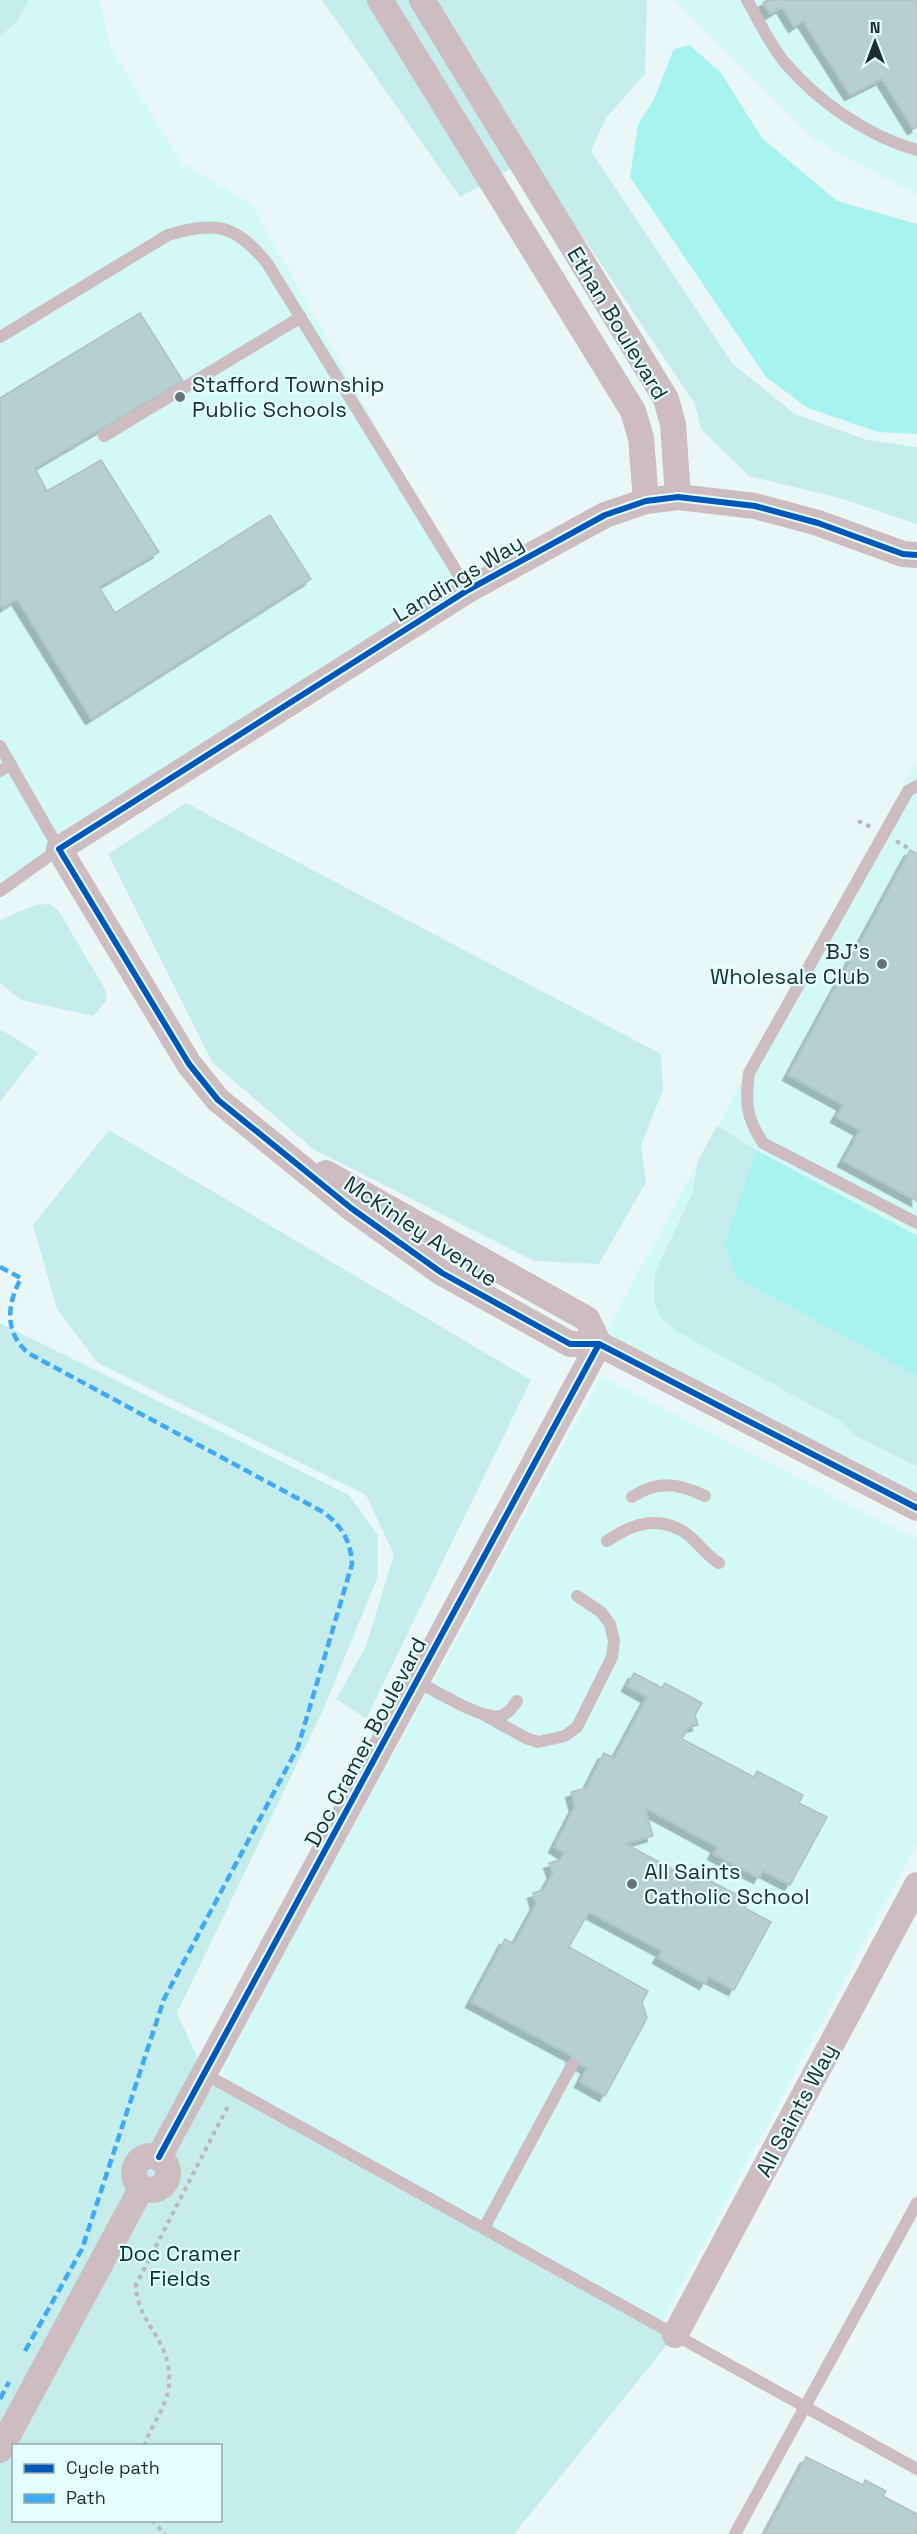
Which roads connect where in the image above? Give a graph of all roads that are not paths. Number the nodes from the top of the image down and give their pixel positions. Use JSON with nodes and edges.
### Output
{"nodes":[{"id":1,"x":380,"y":0,"type":"edge"},
{"id":2,"x":422,"y":0,"type":"edge"},
{"id":3,"x":747,"y":0,"type":"edge"},
{"id":4,"x":917,"y":150,"type":"edge"},
{"id":5,"x":558,"y":222,"type":"junction"},
{"id":6,"x":528,"y":241,"type":"junction"},
{"id":7,"x":301,"y":317,"type":"junction"},
{"id":8,"x":0,"y":337,"type":"edge"},
{"id":9,"x":104,"y":436,"type":"dead end"},
{"id":10,"x":678,"y":498,"type":"junction"},
{"id":11,"x":646,"y":501,"type":"junction"},
{"id":12,"x":917,"y":555,"type":"edge"},
{"id":13,"x":468,"y":590,"type":"junction"},
{"id":14,"x":0,"y":746,"type":"edge"},
{"id":15,"x":5,"y":767,"type":"edge"},
{"id":16,"x":917,"y":786,"type":"edge"},
{"id":17,"x":59,"y":849,"type":"junction"},
{"id":18,"x":0,"y":891,"type":"edge"},
{"id":19,"x":917,"y":1223,"type":"edge"},
{"id":20,"x":599,"y":1344,"type":"junction"},
{"id":21,"x":705,"y":1496,"type":"dead end"},
{"id":22,"x":632,"y":1497,"type":"dead end"},
{"id":23,"x":917,"y":1508,"type":"edge"},
{"id":24,"x":607,"y":1541,"type":"dead end"},
{"id":25,"x":719,"y":1563,"type":"dead end"},
{"id":26,"x":576,"y":1596,"type":"dead end"},
{"id":27,"x":418,"y":1682,"type":"junction"},
{"id":28,"x":517,"y":1701,"type":"dead end"},
{"id":29,"x":486,"y":1716,"type":"junction"},
{"id":30,"x":917,"y":1885,"type":"edge"},
{"id":31,"x":572,"y":2066,"type":"dead end"},
{"id":32,"x":205,"y":2074,"type":"junction"},
{"id":33,"x":917,"y":2203,"type":"edge"},
{"id":34,"x":484,"y":2229,"type":"junction"},
{"id":35,"x":675,"y":2336,"type":"junction"},
{"id":36,"x":805,"y":2406,"type":"junction"},
{"id":37,"x":0,"y":2450,"type":"edge"},
{"id":38,"x":917,"y":2469,"type":"edge"},
{"id":39,"x":735,"y":2534,"type":"edge"}],
"edges":[{"from":1,"to":6,"type":"street","name":"Ethan Boulevard"},
{"from":2,"to":5,"type":"street","name":"Ethan Boulevard"},
{"from":3,"to":4,"type":"lane"},
{"from":5,"to":6,"type":"street","name":"Ethan Boulevard"},
{"from":5,"to":10,"type":"street","name":"Ethan Boulevard"},
{"from":6,"to":11,"type":"street","name":"Ethan Boulevard"},
{"from":7,"to":8,"type":"lane"},
{"from":7,"to":9,"type":"lane"},
{"from":7,"to":13,"type":"lane"},
{"from":10,"to":11,"type":"street","name":"Landings Way"},
{"from":10,"to":12,"type":"street","name":"Landings Way"},
{"from":11,"to":13,"type":"street","name":"Landings Way"},
{"from":13,"to":17,"type":"street","name":"Landings Way"},
{"from":14,"to":15,"type":"lane"},
{"from":15,"to":17,"type":"lane"},
{"from":16,"to":19,"type":"lane"},
{"from":17,"to":18,"type":"lane"},
{"from":17,"to":20,"type":"street","name":"McKinley Avenue"},
{"from":20,"to":23,"type":"street"},
{"from":20,"to":27,"type":"street","name":"Doc Cramer Boulevard"},
{"from":21,"to":22,"type":"lane"},
{"from":24,"to":25,"type":"lane"},
{"from":26,"to":29,"type":"lane"},
{"from":27,"to":29,"type":"lane"},
{"from":27,"to":32,"type":"street","name":"Doc Cramer Boulevard"},
{"from":28,"to":29,"type":"lane"},
{"from":30,"to":35,"type":"street","name":"All Saints Way"},
{"from":31,"to":34,"type":"lane"},
{"from":32,"to":34,"type":"lane"},
{"from":32,"to":37,"type":"street","name":"Doc Cramer Boulevard"},
{"from":33,"to":36,"type":"lane"},
{"from":34,"to":35,"type":"lane"},
{"from":35,"to":36,"type":"lane"},
{"from":36,"to":38,"type":"lane"},
{"from":36,"to":39,"type":"lane"}]}
